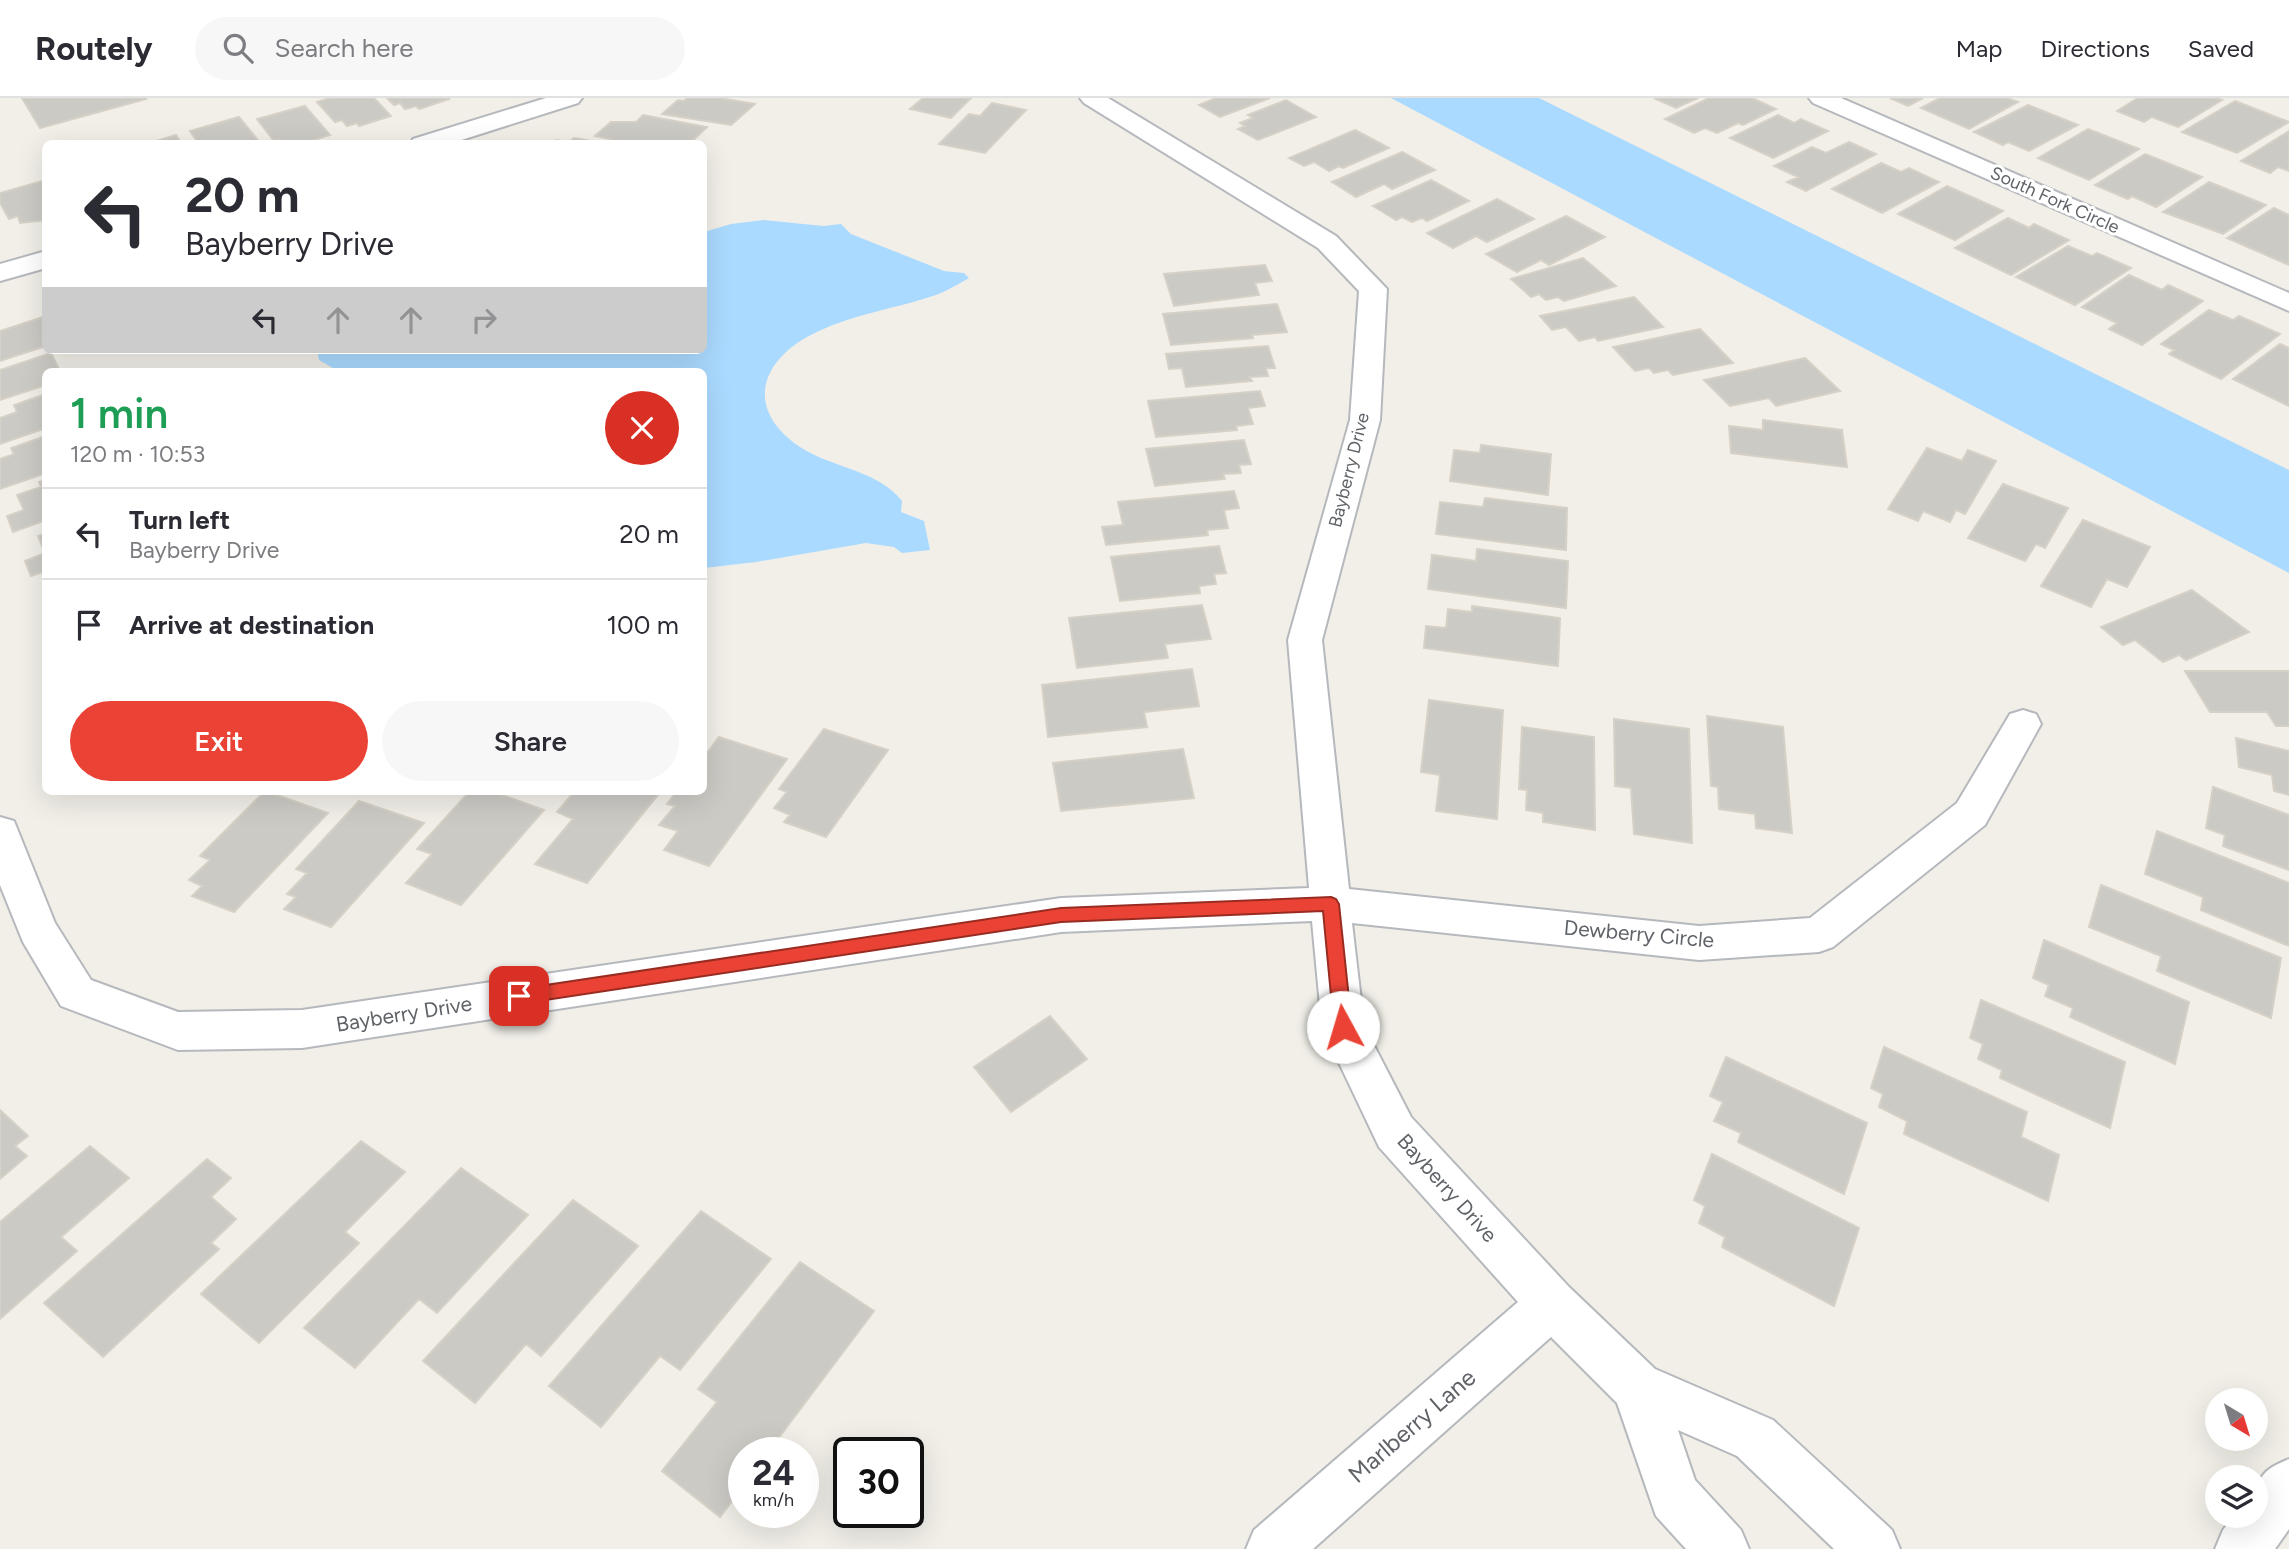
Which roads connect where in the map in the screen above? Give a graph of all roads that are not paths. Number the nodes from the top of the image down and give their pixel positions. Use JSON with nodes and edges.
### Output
{"nodes":[{"id":1,"x":570,"y":98,"type":"edge"},
{"id":2,"x":1091,"y":98,"type":"edge"},
{"id":3,"x":1821,"y":98,"type":"edge"},
{"id":4,"x":435,"y":140,"type":"edge"},
{"id":5,"x":42,"y":260,"type":"edge"},
{"id":6,"x":0,"y":273,"type":"edge"},
{"id":7,"x":2289,"y":303,"type":"edge"},
{"id":8,"x":2022,"y":724,"type":"dead end"},
{"id":9,"x":0,"y":832,"type":"edge"},
{"id":10,"x":1331,"y":904,"type":"junction"},
{"id":11,"x":1552,"y":1304,"type":"junction"},
{"id":12,"x":1637,"y":1387,"type":"junction"},
{"id":13,"x":2289,"y":1485,"type":"edge"},
{"id":14,"x":1273,"y":1549,"type":"edge"},
{"id":15,"x":1723,"y":1549,"type":"edge"},
{"id":16,"x":1874,"y":1549,"type":"edge"},
{"id":17,"x":2242,"y":1549,"type":"edge"}],
"edges":[{"from":1,"to":4,"type":"street"},
{"from":2,"to":10,"type":"street","name":"Bayberry Drive"},
{"from":3,"to":7,"type":"street","name":"South Fork Circle"},
{"from":5,"to":6,"type":"street"},
{"from":8,"to":10,"type":"street","name":"Dewberry Circle"},
{"from":9,"to":10,"type":"street","name":"Bayberry Drive"},
{"from":10,"to":11,"type":"street","name":"Bayberry Drive"},
{"from":11,"to":12,"type":"street","name":"Bayberry Drive"},
{"from":11,"to":14,"type":"street","name":"Marlberry Lane"},
{"from":12,"to":15,"type":"street","name":"Bayberry Drive"},
{"from":12,"to":16,"type":"street","name":"Bayberry Drive"},
{"from":13,"to":17,"type":"street"}]}
